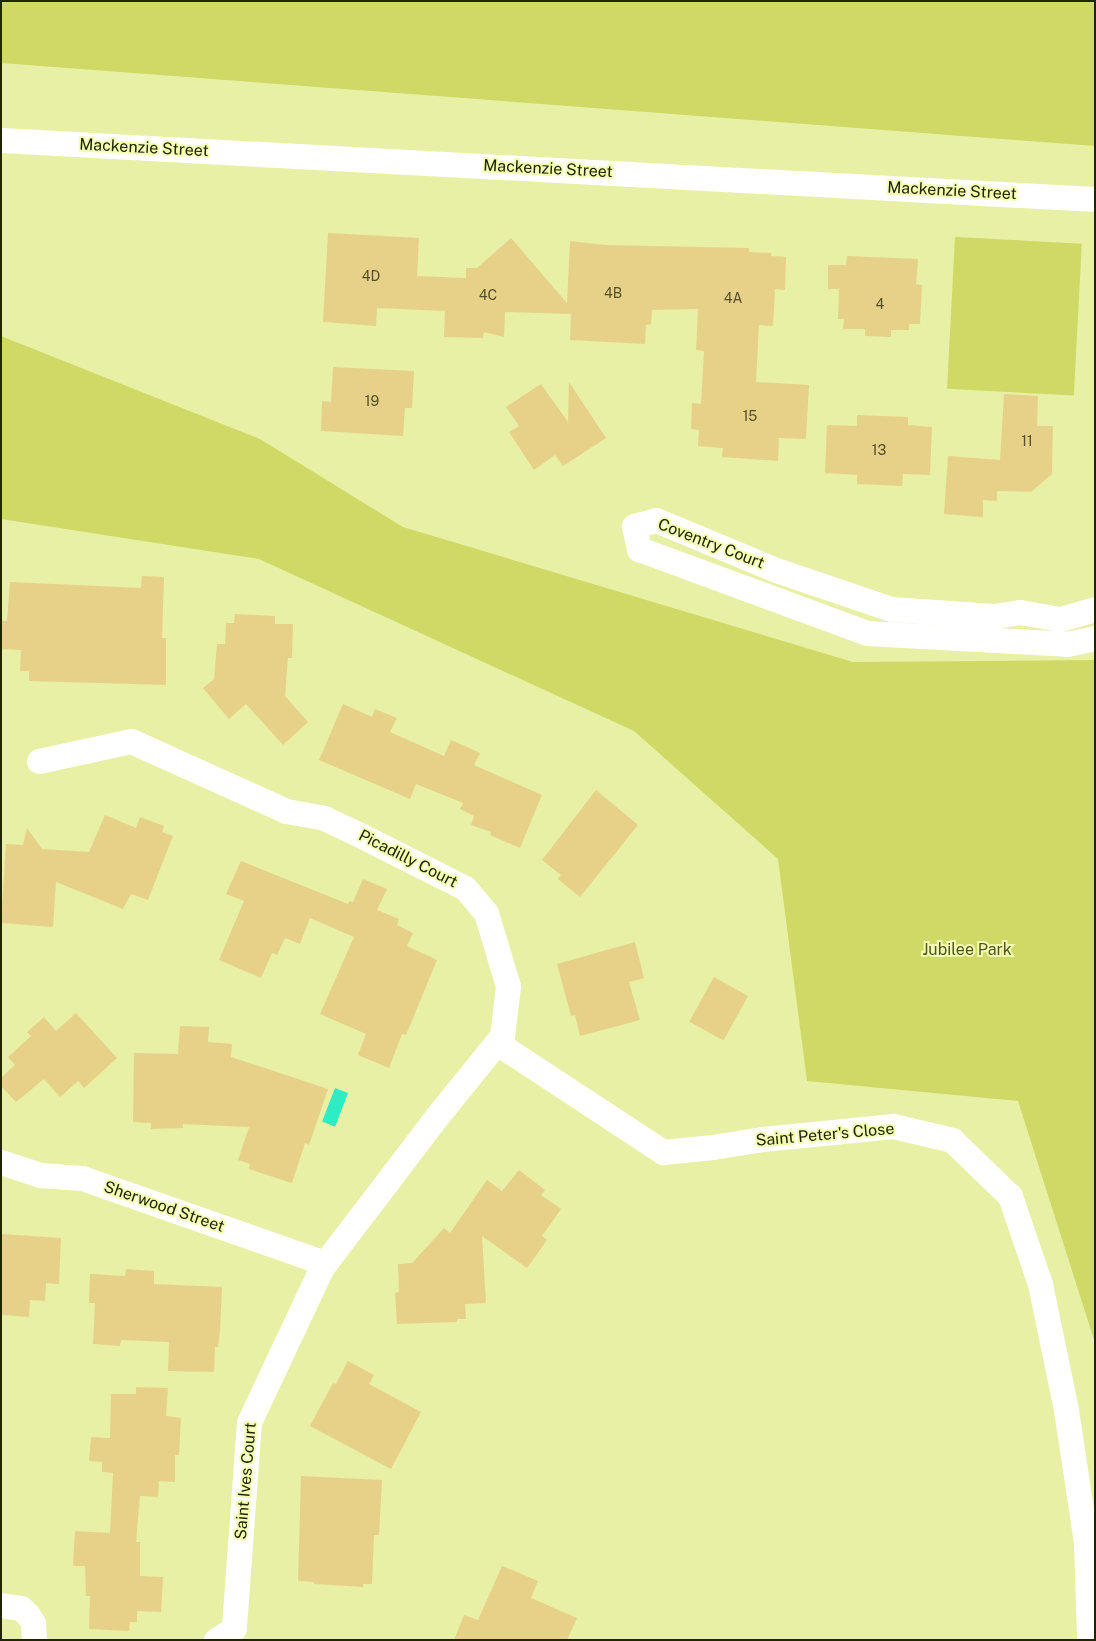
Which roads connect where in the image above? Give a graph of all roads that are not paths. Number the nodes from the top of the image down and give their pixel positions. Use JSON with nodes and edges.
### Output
{"nodes":[{"id":1,"x":1,"y":140,"type":"edge"},
{"id":2,"x":1095,"y":199,"type":"edge"},
{"id":3,"x":1095,"y":609,"type":"edge"},
{"id":4,"x":1095,"y":638,"type":"edge"},
{"id":5,"x":39,"y":761,"type":"dead end"},
{"id":6,"x":497,"y":1043,"type":"junction"},
{"id":7,"x":1,"y":1162,"type":"edge"},
{"id":8,"x":322,"y":1267,"type":"junction"},
{"id":9,"x":1,"y":1605,"type":"edge"},
{"id":10,"x":34,"y":1640,"type":"edge"},
{"id":11,"x":216,"y":1640,"type":"edge"},
{"id":12,"x":1089,"y":1640,"type":"edge"}],
"edges":[{"from":1,"to":2,"type":"street","name":"Mackenzie Street"},
{"from":3,"to":4,"type":"street","name":"Coventry Court"},
{"from":5,"to":6,"type":"street","name":"Picadilly Court"},
{"from":6,"to":8,"type":"street","name":"Picadilly Court"},
{"from":6,"to":12,"type":"street","name":"Saint Peter's Close"},
{"from":7,"to":8,"type":"street","name":"Sherwood Street"},
{"from":8,"to":11,"type":"street","name":"Saint Ives Court"},
{"from":9,"to":10,"type":"street"}]}
